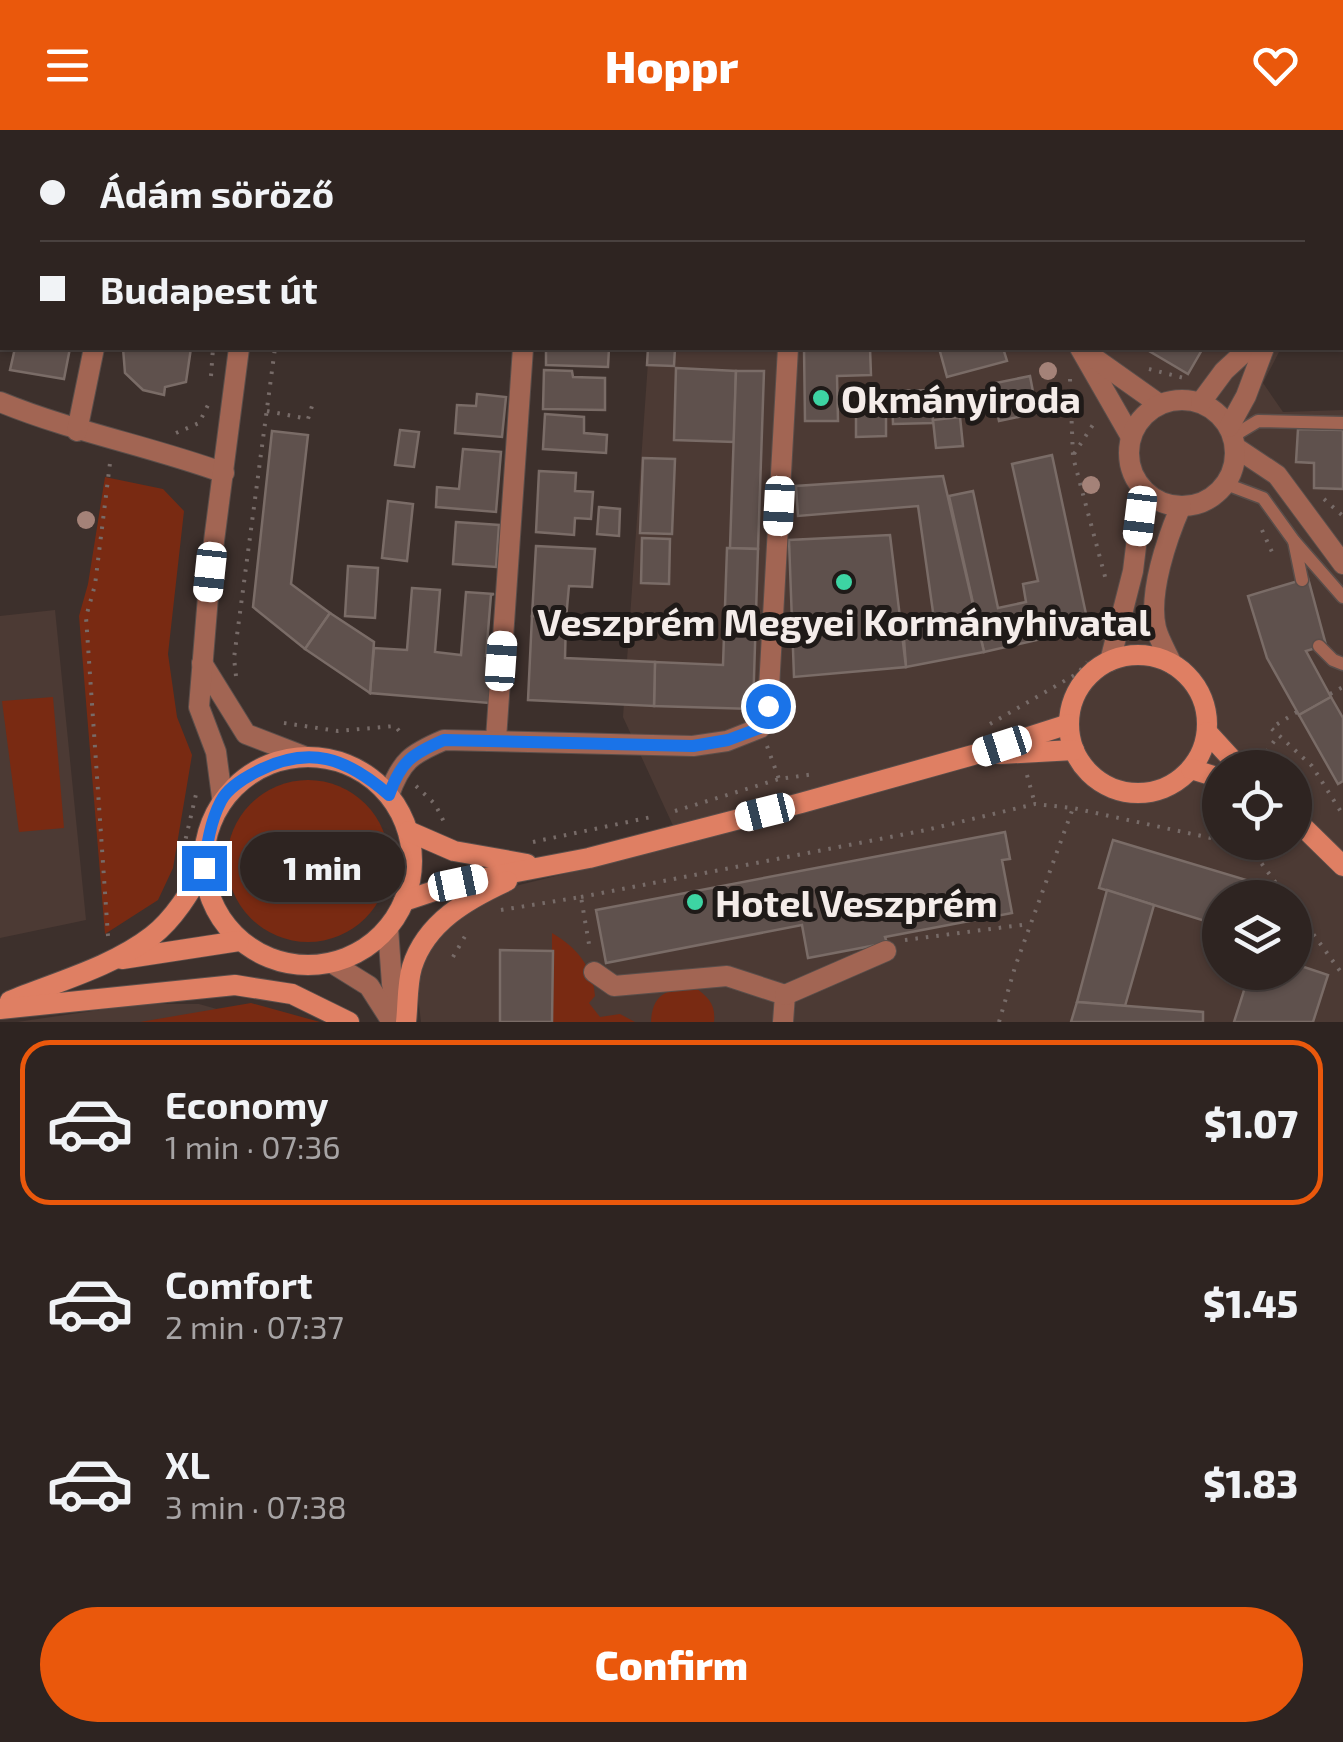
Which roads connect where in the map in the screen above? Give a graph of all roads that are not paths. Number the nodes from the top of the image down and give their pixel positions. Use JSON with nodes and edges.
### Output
{"nodes":[{"id":1,"x":94,"y":350,"type":"edge"},
{"id":2,"x":238,"y":350,"type":"edge"},
{"id":3,"x":523,"y":350,"type":"edge"},
{"id":4,"x":788,"y":350,"type":"edge"},
{"id":5,"x":1082,"y":350,"type":"edge"},
{"id":6,"x":1084,"y":350,"type":"edge"},
{"id":7,"x":1248,"y":350,"type":"edge"},
{"id":8,"x":1263,"y":350,"type":"edge"},
{"id":9,"x":0,"y":402,"type":"edge"},
{"id":10,"x":1200,"y":402,"type":"junction"},
{"id":11,"x":1159,"y":404,"type":"junction"},
{"id":12,"x":1343,"y":423,"type":"edge"},
{"id":13,"x":78,"y":431,"type":"junction"},
{"id":14,"x":1130,"y":437,"type":"junction"},
{"id":15,"x":1232,"y":437,"type":"junction"},
{"id":16,"x":224,"y":472,"type":"junction"},
{"id":17,"x":1226,"y":484,"type":"junction"},
{"id":18,"x":1143,"y":489,"type":"junction"},
{"id":19,"x":1182,"y":506,"type":"junction"},
{"id":20,"x":1294,"y":542,"type":"junction"},
{"id":21,"x":1343,"y":564,"type":"edge"},
{"id":22,"x":1302,"y":580,"type":"dead end"},
{"id":23,"x":1343,"y":597,"type":"edge"},
{"id":24,"x":1319,"y":646,"type":"dead end"},
{"id":25,"x":201,"y":660,"type":"junction"},
{"id":26,"x":1100,"y":660,"type":"junction"},
{"id":27,"x":1172,"y":664,"type":"junction"},
{"id":28,"x":1343,"y":664,"type":"edge"},
{"id":29,"x":1069,"y":724,"type":"junction"},
{"id":30,"x":1207,"y":732,"type":"junction"},
{"id":31,"x":496,"y":739,"type":"junction"},
{"id":32,"x":1074,"y":750,"type":"junction"},
{"id":33,"x":1224,"y":750,"type":"edge"},
{"id":34,"x":973,"y":755,"type":"junction"},
{"id":35,"x":306,"y":757,"type":"junction"},
{"id":36,"x":1191,"y":769,"type":"junction"},
{"id":37,"x":1202,"y":772,"type":"edge"},
{"id":38,"x":389,"y":795,"type":"junction"},
{"id":39,"x":222,"y":797,"type":"junction"},
{"id":40,"x":408,"y":830,"type":"junction"},
{"id":41,"x":1312,"y":836,"type":"edge"},
{"id":42,"x":539,"y":866,"type":"junction"},
{"id":43,"x":1343,"y":866,"type":"edge"},
{"id":44,"x":204,"y":868,"type":"junction"},
{"id":45,"x":404,"y":900,"type":"junction"},
{"id":46,"x":388,"y":928,"type":"junction"},
{"id":47,"x":239,"y":941,"type":"junction"},
{"id":48,"x":886,"y":951,"type":"road end"},
{"id":49,"x":110,"y":960,"type":"junction"},
{"id":50,"x":332,"y":963,"type":"junction"},
{"id":51,"x":594,"y":972,"type":"road end"},
{"id":52,"x":786,"y":996,"type":"junction"},
{"id":53,"x":0,"y":1007,"type":"edge"},
{"id":54,"x":349,"y":1022,"type":"edge"},
{"id":55,"x":399,"y":1022,"type":"edge"},
{"id":56,"x":783,"y":1022,"type":"edge"}],
"edges":[{"from":1,"to":13,"type":"street"},
{"from":2,"to":16,"type":"street"},
{"from":3,"to":31,"type":"street"},
{"from":4,"to":31,"type":"street"},
{"from":5,"to":14,"type":"street"},
{"from":6,"to":11,"type":"street"},
{"from":7,"to":10,"type":"street"},
{"from":8,"to":15,"type":"street"},
{"from":9,"to":13,"type":"street"},
{"from":10,"to":11,"type":"street"},
{"from":10,"to":15,"type":"street"},
{"from":11,"to":14,"type":"street"},
{"from":12,"to":15,"type":"lane"},
{"from":13,"to":16,"type":"street"},
{"from":14,"to":18,"type":"street"},
{"from":15,"to":17,"type":"street"},
{"from":15,"to":21,"type":"street"},
{"from":16,"to":25,"type":"street"},
{"from":17,"to":19,"type":"street"},
{"from":17,"to":20,"type":"lane"},
{"from":18,"to":19,"type":"street"},
{"from":18,"to":26,"type":"street"},
{"from":19,"to":27,"type":"street"},
{"from":20,"to":22,"type":"lane"},
{"from":20,"to":23,"type":"lane"},
{"from":24,"to":28,"type":"lane"},
{"from":25,"to":35,"type":"street"},
{"from":25,"to":39,"type":"street"},
{"from":26,"to":27,"type":"main road"},
{"from":26,"to":29,"type":"main road"},
{"from":27,"to":30,"type":"main road"},
{"from":29,"to":32,"type":"main road"},
{"from":29,"to":34,"type":"main road"},
{"from":30,"to":33,"type":"main road"},
{"from":30,"to":36,"type":"main road"},
{"from":31,"to":38,"type":"street"},
{"from":32,"to":34,"type":"main road"},
{"from":32,"to":36,"type":"main road"},
{"from":34,"to":42,"type":"main road"},
{"from":35,"to":38,"type":"main road"},
{"from":35,"to":39,"type":"main road"},
{"from":36,"to":37,"type":"main road"},
{"from":38,"to":40,"type":"main road"},
{"from":39,"to":44,"type":"main road"},
{"from":40,"to":42,"type":"main road"},
{"from":40,"to":45,"type":"main road"},
{"from":41,"to":43,"type":"main road"},
{"from":42,"to":45,"type":"main road"},
{"from":42,"to":55,"type":"main road"},
{"from":44,"to":47,"type":"main road"},
{"from":44,"to":49,"type":"main road"},
{"from":45,"to":46,"type":"main road"},
{"from":46,"to":50,"type":"main road"},
{"from":46,"to":55,"type":"street"},
{"from":47,"to":49,"type":"main road"},
{"from":47,"to":50,"type":"main road"},
{"from":48,"to":52,"type":"street"},
{"from":49,"to":53,"type":"main road"},
{"from":50,"to":55,"type":"street"},
{"from":51,"to":52,"type":"street"},
{"from":52,"to":56,"type":"street"},
{"from":53,"to":54,"type":"main road"}]}
